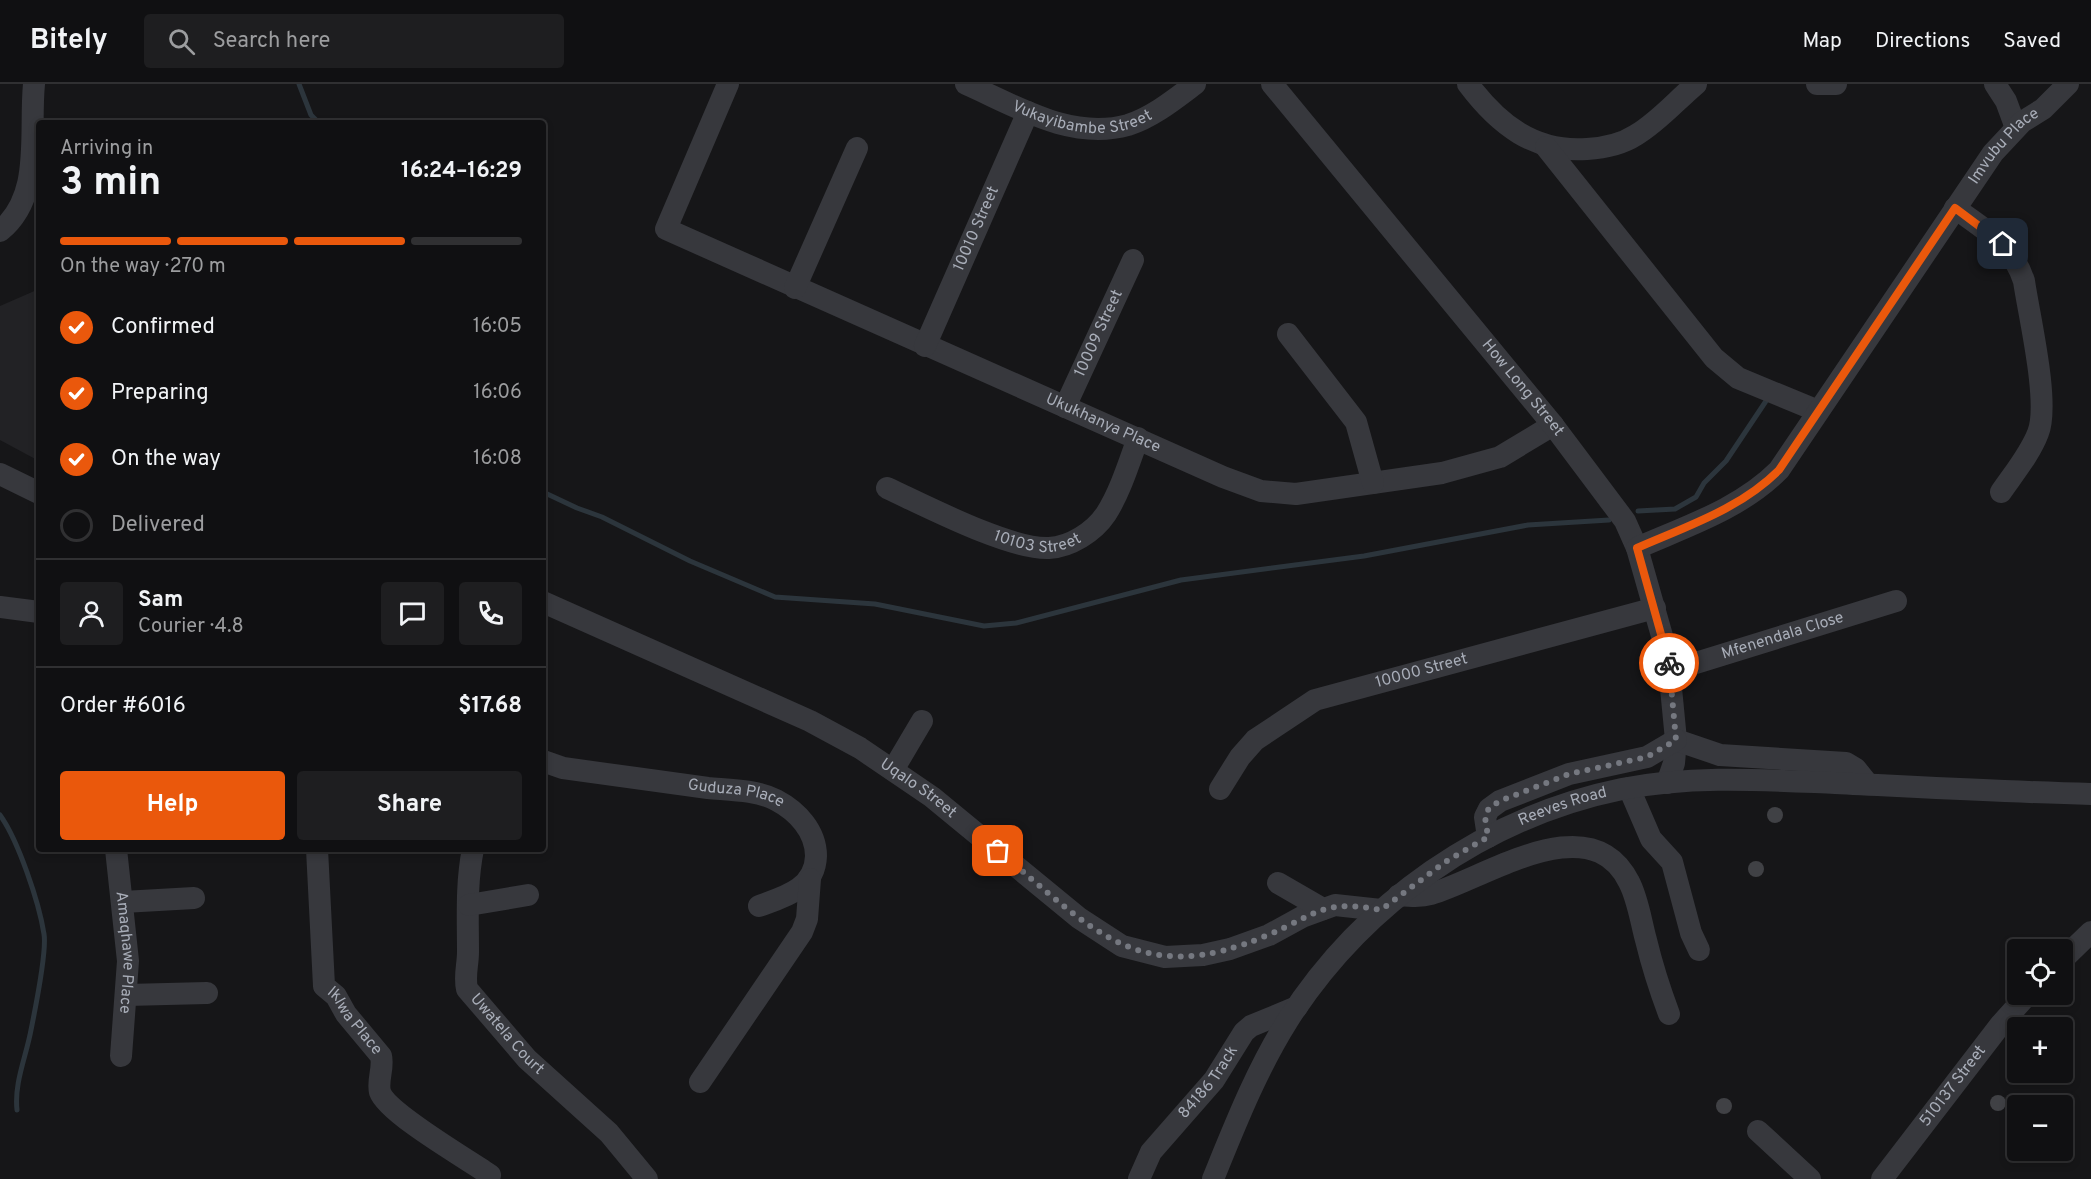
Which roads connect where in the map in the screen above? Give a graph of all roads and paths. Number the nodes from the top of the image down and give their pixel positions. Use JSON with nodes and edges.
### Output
{"nodes":[{"id":1,"x":34,"y":84,"type":"edge"},
{"id":2,"x":728,"y":84,"type":"edge"},
{"id":3,"x":966,"y":84,"type":"edge"},
{"id":4,"x":1195,"y":84,"type":"edge"},
{"id":5,"x":1272,"y":84,"type":"edge"},
{"id":6,"x":1468,"y":84,"type":"edge"},
{"id":7,"x":1696,"y":84,"type":"edge"},
{"id":8,"x":1817,"y":84,"type":"edge"},
{"id":9,"x":1836,"y":84,"type":"edge"},
{"id":10,"x":1995,"y":84,"type":"edge"},
{"id":11,"x":2019,"y":84,"type":"edge"},
{"id":12,"x":2068,"y":84,"type":"edge"},
{"id":13,"x":1028,"y":112,"type":"junction"},
{"id":14,"x":2013,"y":120,"type":"junction"},
{"id":15,"x":1546,"y":147,"type":"junction"},
{"id":16,"x":857,"y":148,"type":"dead end"},
{"id":17,"x":1955,"y":208,"type":"junction"},
{"id":18,"x":0,"y":231,"type":"edge"},
{"id":19,"x":1133,"y":260,"type":"dead end"},
{"id":20,"x":795,"y":288,"type":"junction"},
{"id":21,"x":1288,"y":334,"type":"dead end"},
{"id":22,"x":925,"y":346,"type":"junction"},
{"id":23,"x":1065,"y":406,"type":"junction"},
{"id":24,"x":1818,"y":411,"type":"junction"},
{"id":25,"x":1552,"y":425,"type":"junction"},
{"id":26,"x":1138,"y":438,"type":"junction"},
{"id":27,"x":0,"y":474,"type":"edge"},
{"id":28,"x":1374,"y":483,"type":"junction"},
{"id":29,"x":886,"y":488,"type":"dead end"},
{"id":30,"x":36,"y":492,"type":"edge"},
{"id":31,"x":2001,"y":492,"type":"dead end"},
{"id":32,"x":1637,"y":548,"type":"junction"},
{"id":33,"x":1896,"y":601,"type":"dead end"},
{"id":34,"x":546,"y":603,"type":"edge"},
{"id":35,"x":0,"y":607,"type":"edge"},
{"id":36,"x":1655,"y":608,"type":"junction"},
{"id":37,"x":36,"y":612,"type":"edge"},
{"id":38,"x":1670,"y":671,"type":"junction"},
{"id":39,"x":922,"y":721,"type":"dead end"},
{"id":40,"x":1676,"y":740,"type":"junction"},
{"id":41,"x":546,"y":761,"type":"edge"},
{"id":42,"x":893,"y":770,"type":"junction"},
{"id":43,"x":1667,"y":783,"type":"junction"},
{"id":44,"x":1868,"y":784,"type":"junction"},
{"id":45,"x":1629,"y":788,"type":"junction"},
{"id":46,"x":1220,"y":789,"type":"dead end"},
{"id":47,"x":2091,"y":794,"type":"edge"},
{"id":48,"x":1488,"y":837,"type":"junction"},
{"id":49,"x":117,"y":852,"type":"edge"},
{"id":50,"x":317,"y":852,"type":"edge"},
{"id":51,"x":473,"y":852,"type":"edge"},
{"id":52,"x":810,"y":879,"type":"junction"},
{"id":53,"x":1278,"y":883,"type":"dead end"},
{"id":54,"x":528,"y":895,"type":"dead end"},
{"id":55,"x":1399,"y":895,"type":"junction"},
{"id":56,"x":194,"y":898,"type":"dead end"},
{"id":57,"x":123,"y":902,"type":"junction"},
{"id":58,"x":469,"y":905,"type":"junction"},
{"id":59,"x":759,"y":906,"type":"dead end"},
{"id":60,"x":1323,"y":909,"type":"junction"},
{"id":61,"x":1381,"y":910,"type":"junction"},
{"id":62,"x":2091,"y":932,"type":"edge"},
{"id":63,"x":2073,"y":949,"type":"edge"},
{"id":64,"x":1699,"y":950,"type":"dead end"},
{"id":65,"x":207,"y":993,"type":"dead end"},
{"id":66,"x":127,"y":995,"type":"junction"},
{"id":67,"x":2018,"y":1005,"type":"edge"},
{"id":68,"x":1297,"y":1007,"type":"junction"},
{"id":69,"x":1669,"y":1014,"type":"dead end"},
{"id":70,"x":121,"y":1056,"type":"dead end"},
{"id":71,"x":700,"y":1082,"type":"dead end"},
{"id":72,"x":1758,"y":1131,"type":"dead end"},
{"id":73,"x":490,"y":1175,"type":"dead end"},
{"id":74,"x":647,"y":1179,"type":"edge"},
{"id":75,"x":1139,"y":1179,"type":"edge"},
{"id":76,"x":1213,"y":1179,"type":"edge"},
{"id":77,"x":1810,"y":1179,"type":"edge"},
{"id":78,"x":1882,"y":1179,"type":"edge"}],
"edges":[{"from":1,"to":18,"type":"street"},
{"from":2,"to":20,"type":"street","name":"Ukukhanya Place"},
{"from":3,"to":13,"type":"street","name":"Vukayibambe Street"},
{"from":4,"to":13,"type":"street","name":"Vukayibambe Street"},
{"from":5,"to":25,"type":"street","name":"How Long Street"},
{"from":6,"to":15,"type":"street"},
{"from":7,"to":15,"type":"street"},
{"from":8,"to":9,"type":"street"},
{"from":10,"to":14,"type":"street"},
{"from":11,"to":14,"type":"street"},
{"from":12,"to":14,"type":"street","name":"Imvubu Place"},
{"from":13,"to":22,"type":"street","name":"10010 Street"},
{"from":14,"to":17,"type":"street","name":"Imvubu Place"},
{"from":15,"to":24,"type":"street"},
{"from":16,"to":20,"type":"street"},
{"from":17,"to":24,"type":"street","name":"Imvubu Place"},
{"from":17,"to":31,"type":"street"},
{"from":19,"to":23,"type":"street","name":"10009 Street"},
{"from":20,"to":22,"type":"street","name":"Ukukhanya Place"},
{"from":21,"to":28,"type":"street"},
{"from":22,"to":23,"type":"street","name":"Ukukhanya Place"},
{"from":23,"to":26,"type":"street","name":"Ukukhanya Place"},
{"from":24,"to":32,"type":"street","name":"Imvubu Place"},
{"from":25,"to":28,"type":"street","name":"Ukukhanya Place"},
{"from":25,"to":32,"type":"street","name":"How Long Street"},
{"from":26,"to":28,"type":"street","name":"Ukukhanya Place"},
{"from":26,"to":29,"type":"street","name":"10103 Street"},
{"from":27,"to":30,"type":"street"},
{"from":32,"to":36,"type":"street","name":"How Long Street"},
{"from":33,"to":38,"type":"street","name":"Mfenendala Close"},
{"from":34,"to":42,"type":"street","name":"Uqalo Street"},
{"from":35,"to":37,"type":"street"},
{"from":36,"to":38,"type":"street","name":"How Long Street"},
{"from":36,"to":46,"type":"street","name":"10000 Street"},
{"from":38,"to":40,"type":"street","name":"How Long Street"},
{"from":39,"to":42,"type":"street"},
{"from":40,"to":43,"type":"street","name":"How Long Street"},
{"from":40,"to":44,"type":"street"},
{"from":40,"to":48,"type":"street"},
{"from":41,"to":52,"type":"street","name":"Guduza Place"},
{"from":42,"to":60,"type":"street","name":"Uqalo Street"},
{"from":43,"to":44,"type":"street","name":"Reeves Road"},
{"from":43,"to":45,"type":"street","name":"Reeves Road"},
{"from":44,"to":47,"type":"street","name":"Reeves Road"},
{"from":45,"to":48,"type":"street","name":"Reeves Road"},
{"from":45,"to":64,"type":"street"},
{"from":48,"to":55,"type":"street","name":"Reeves Road"},
{"from":49,"to":57,"type":"street","name":"Amaqhawe Place"},
{"from":50,"to":73,"type":"street","name":"Iklwa Place"},
{"from":51,"to":58,"type":"street","name":"Uwatela Court"},
{"from":52,"to":59,"type":"street"},
{"from":52,"to":71,"type":"street","name":"Guduza Place"},
{"from":53,"to":60,"type":"street"},
{"from":54,"to":58,"type":"street"},
{"from":55,"to":61,"type":"street","name":"Reeves Road"},
{"from":55,"to":69,"type":"street"},
{"from":56,"to":57,"type":"street"},
{"from":57,"to":66,"type":"street","name":"Amaqhawe Place"},
{"from":58,"to":74,"type":"street","name":"Uwatela Court"},
{"from":60,"to":61,"type":"street","name":"Uqalo Street"},
{"from":61,"to":68,"type":"street","name":"Reeves Road"},
{"from":62,"to":63,"type":"street"},
{"from":65,"to":66,"type":"street"},
{"from":66,"to":70,"type":"street","name":"Amaqhawe Place"},
{"from":67,"to":78,"type":"street","name":"510137 Street"},
{"from":68,"to":75,"type":"street","name":"84186 Track"},
{"from":68,"to":76,"type":"street","name":"Reeves Road"},
{"from":72,"to":77,"type":"street"}]}
